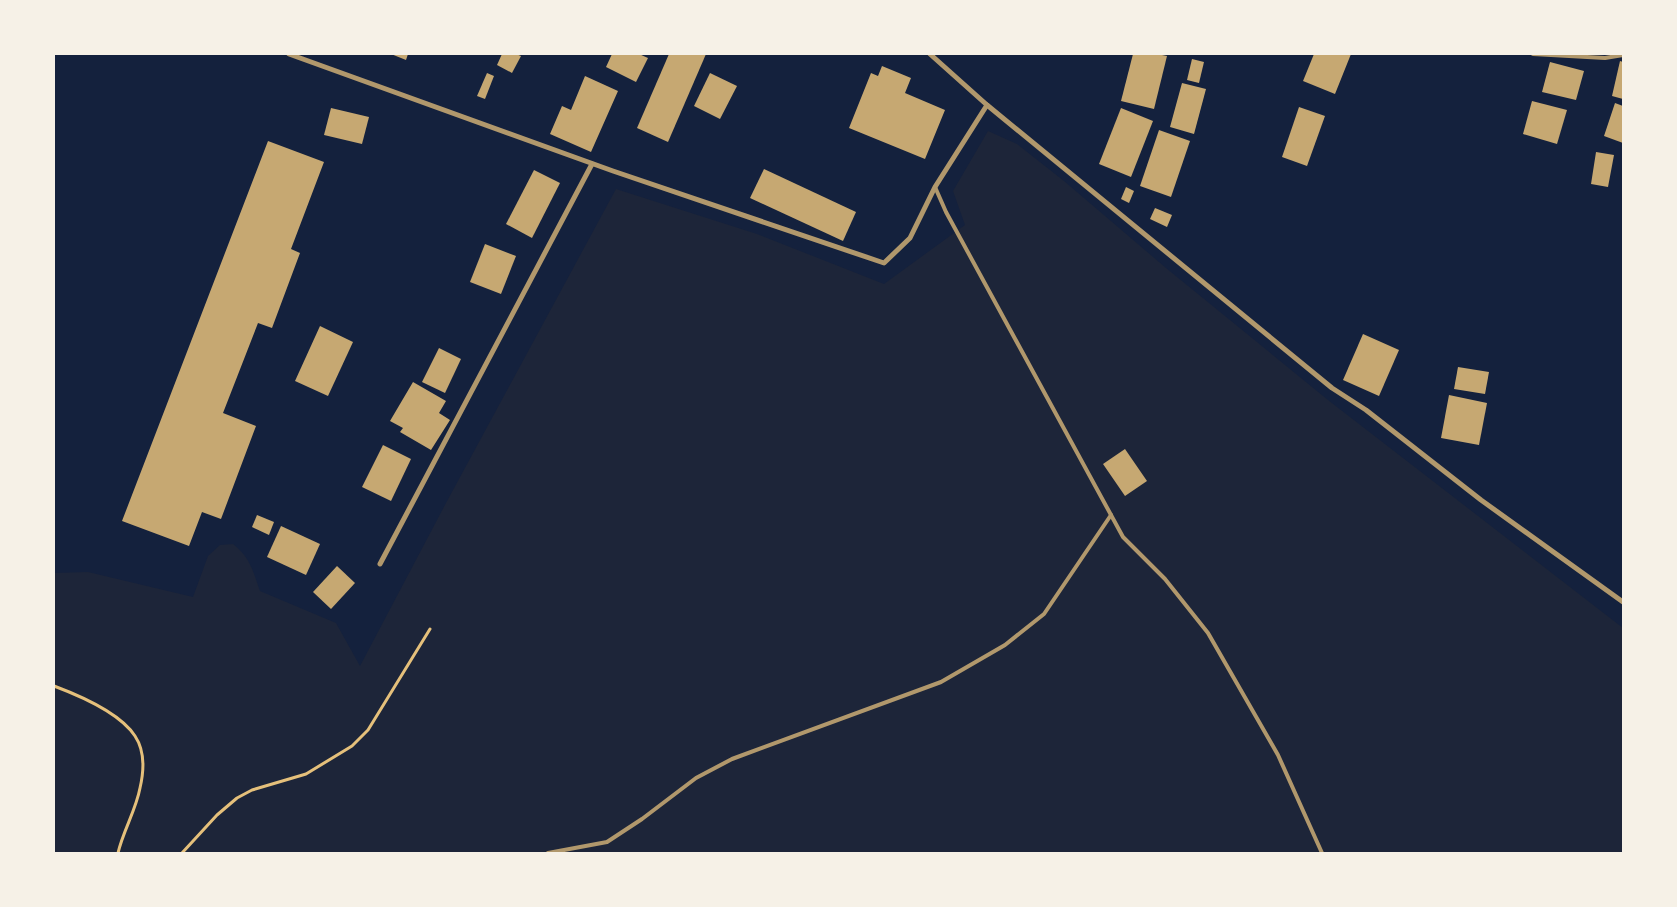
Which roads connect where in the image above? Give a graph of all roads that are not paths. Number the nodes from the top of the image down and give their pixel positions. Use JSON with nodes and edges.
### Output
{"nodes":[{"id":1,"x":289,"y":54,"type":"edge"},
{"id":2,"x":930,"y":54,"type":"edge"},
{"id":3,"x":1533,"y":54,"type":"edge"},
{"id":4,"x":1623,"y":55,"type":"edge"},
{"id":5,"x":987,"y":106,"type":"junction"},
{"id":6,"x":592,"y":164,"type":"junction"},
{"id":7,"x":935,"y":187,"type":"junction"},
{"id":8,"x":1111,"y":515,"type":"junction"},
{"id":9,"x":380,"y":564,"type":"dead end"},
{"id":10,"x":1623,"y":602,"type":"edge"},
{"id":11,"x":548,"y":853,"type":"edge"},
{"id":12,"x":1322,"y":853,"type":"edge"}],
"edges":[{"from":1,"to":6,"type":"street"},
{"from":2,"to":5,"type":"street"},
{"from":3,"to":4,"type":"lane"},
{"from":5,"to":7,"type":"street"},
{"from":5,"to":10,"type":"street"},
{"from":6,"to":7,"type":"street"},
{"from":6,"to":9,"type":"street"},
{"from":7,"to":8,"type":"lane"},
{"from":8,"to":11,"type":"lane"},
{"from":8,"to":12,"type":"lane"}]}
